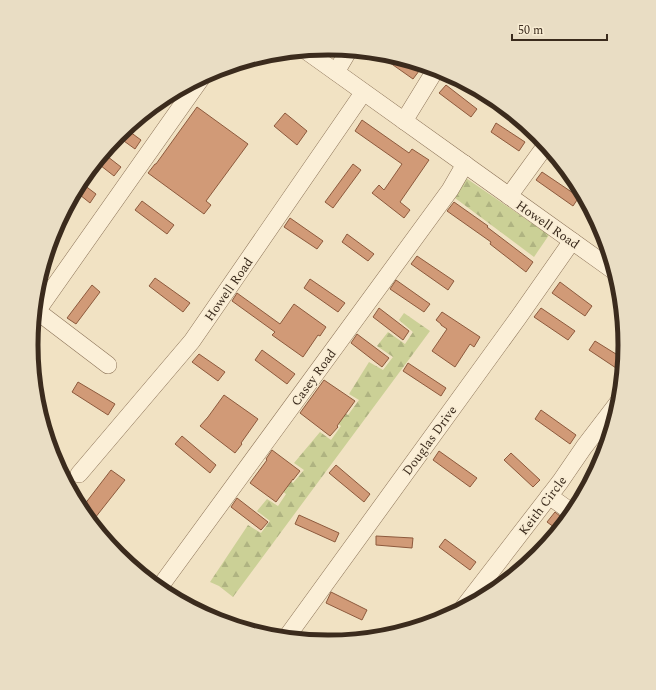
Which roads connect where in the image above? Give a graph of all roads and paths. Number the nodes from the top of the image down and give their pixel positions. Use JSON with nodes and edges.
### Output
{"nodes":[{"id":1,"x":313,"y":56,"type":"edge"},
{"id":2,"x":346,"y":56,"type":"edge"},
{"id":3,"x":336,"y":72,"type":"junction"},
{"id":4,"x":433,"y":75,"type":"edge"},
{"id":5,"x":194,"y":88,"type":"edge"},
{"id":6,"x":363,"y":93,"type":"junction"},
{"id":7,"x":404,"y":121,"type":"junction"},
{"id":8,"x":542,"y":150,"type":"edge"},
{"id":9,"x":464,"y":164,"type":"junction"},
{"id":10,"x":509,"y":196,"type":"junction"},
{"id":11,"x":572,"y":241,"type":"junction"},
{"id":12,"x":607,"y":266,"type":"edge"},
{"id":13,"x":40,"y":307,"type":"edge"},
{"id":14,"x":40,"y":313,"type":"edge"},
{"id":15,"x":108,"y":366,"type":"dead end"},
{"id":16,"x":609,"y":415,"type":"edge"},
{"id":17,"x":79,"y":474,"type":"dead end"},
{"id":18,"x":549,"y":496,"type":"junction"},
{"id":19,"x":567,"y":509,"type":"edge"},
{"id":20,"x":163,"y":583,"type":"edge"},
{"id":21,"x":472,"y":597,"type":"edge"},
{"id":22,"x":290,"y":633,"type":"edge"}],
"edges":[{"from":1,"to":3,"type":"street","name":"Howell Road"},
{"from":2,"to":3,"type":"street"},
{"from":3,"to":6,"type":"street","name":"Howell Road"},
{"from":4,"to":7,"type":"street"},
{"from":5,"to":13,"type":"street"},
{"from":6,"to":7,"type":"street","name":"Howell Road"},
{"from":6,"to":17,"type":"street","name":"Howell Road"},
{"from":7,"to":9,"type":"street","name":"Howell Road"},
{"from":8,"to":10,"type":"street"},
{"from":9,"to":10,"type":"street","name":"Howell Road"},
{"from":9,"to":20,"type":"street","name":"Casey Road"},
{"from":10,"to":11,"type":"street","name":"Howell Road"},
{"from":11,"to":12,"type":"street","name":"Howell Road"},
{"from":11,"to":22,"type":"street","name":"Douglas Drive"},
{"from":14,"to":15,"type":"street"},
{"from":16,"to":18,"type":"street","name":"Keith Circle"},
{"from":18,"to":19,"type":"street"},
{"from":18,"to":21,"type":"street","name":"Keith Circle"}]}
